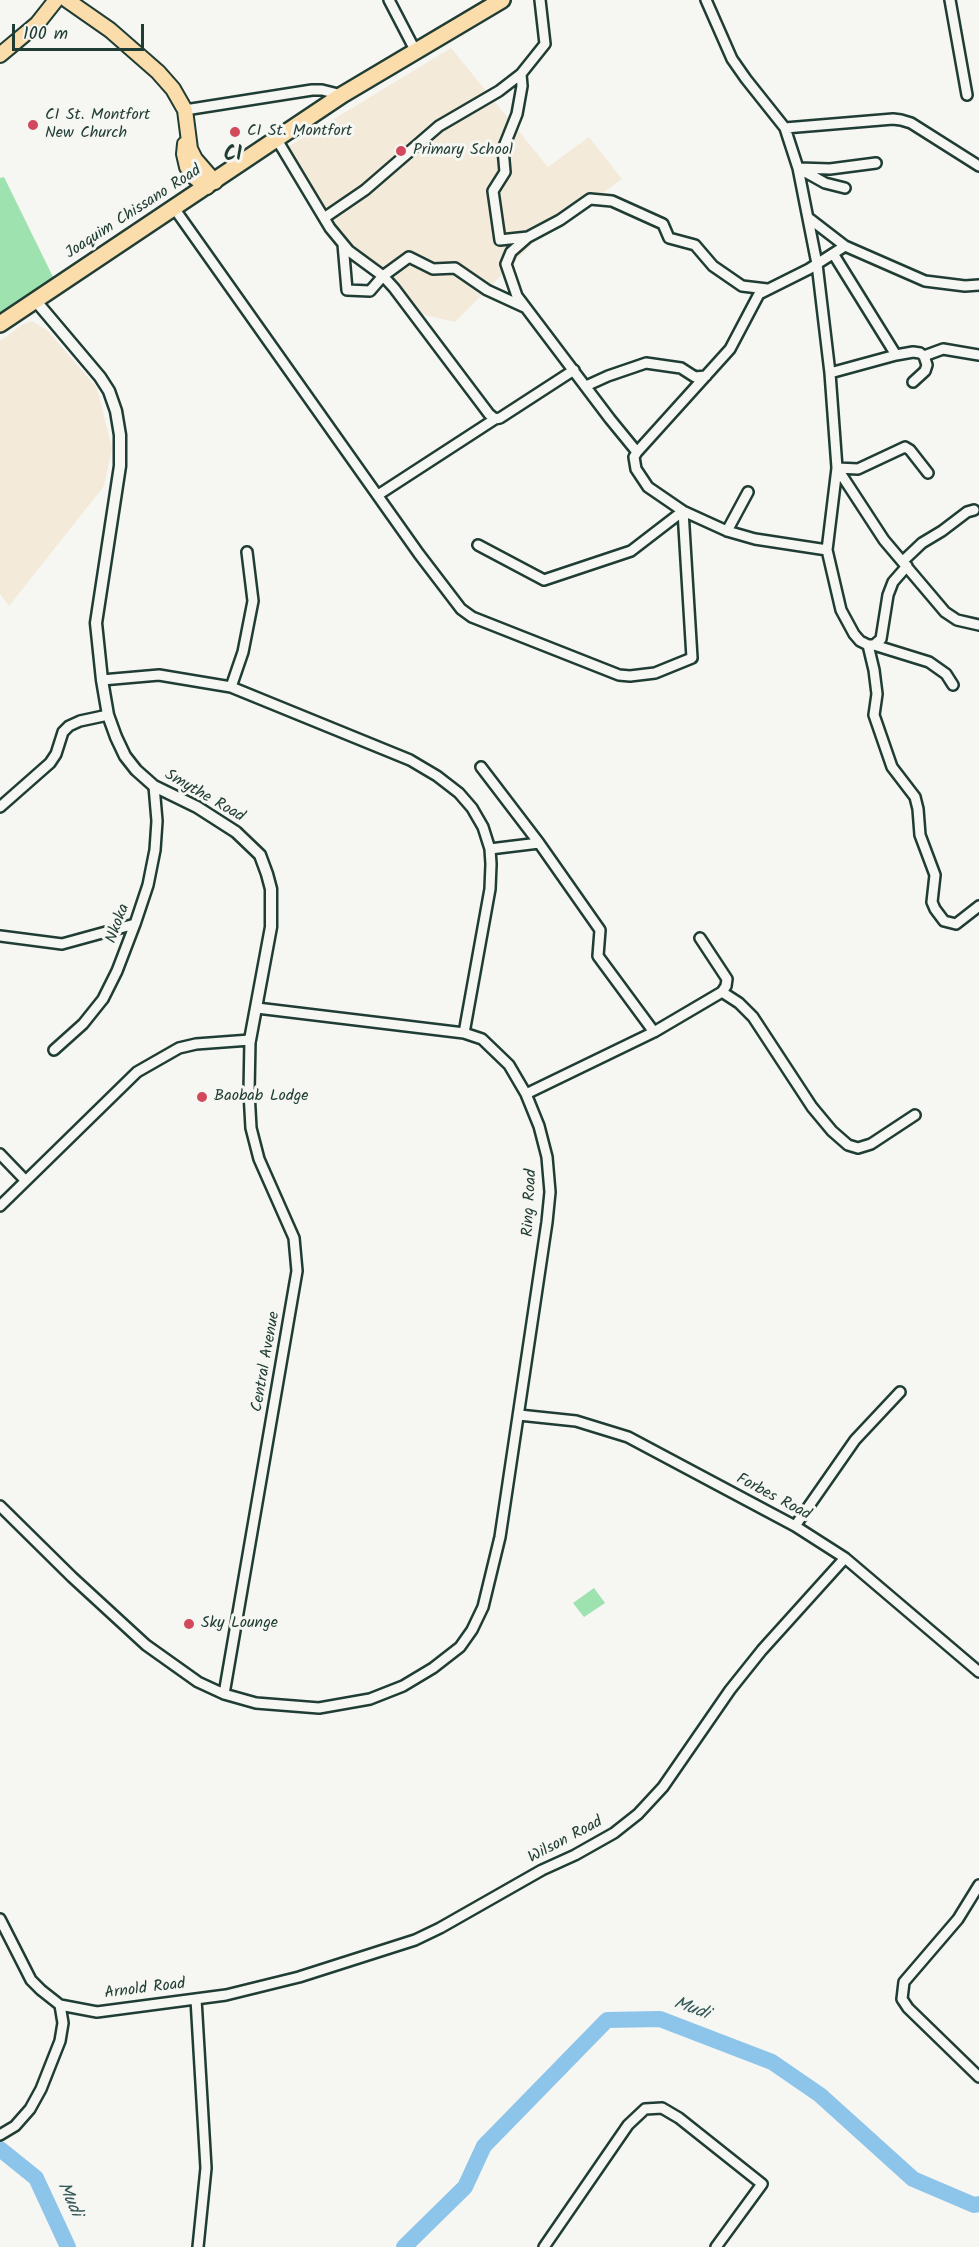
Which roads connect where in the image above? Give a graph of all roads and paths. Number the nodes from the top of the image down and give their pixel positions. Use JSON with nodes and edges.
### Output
{"nodes":[{"id":1,"x":56,"y":0,"type":"edge"},
{"id":2,"x":67,"y":0,"type":"edge"},
{"id":3,"x":389,"y":0,"type":"edge"},
{"id":4,"x":502,"y":0,"type":"edge"},
{"id":5,"x":540,"y":0,"type":"edge"},
{"id":6,"x":706,"y":0,"type":"edge"},
{"id":7,"x":950,"y":0,"type":"edge"},
{"id":8,"x":415,"y":50,"type":"junction"},
{"id":9,"x":0,"y":55,"type":"edge"},
{"id":10,"x":521,"y":74,"type":"junction"},
{"id":11,"x":342,"y":95,"type":"junction"},
{"id":12,"x":967,"y":95,"type":"dead end"},
{"id":13,"x":186,"y":117,"type":"junction"},
{"id":14,"x":785,"y":128,"type":"junction"},
{"id":15,"x":276,"y":138,"type":"junction"},
{"id":16,"x":876,"y":163,"type":"dead end"},
{"id":17,"x":979,"y":166,"type":"edge"},
{"id":18,"x":798,"y":168,"type":"junction"},
{"id":19,"x":211,"y":184,"type":"junction"},
{"id":20,"x":845,"y":188,"type":"dead end"},
{"id":21,"x":174,"y":207,"type":"junction"},
{"id":22,"x":324,"y":218,"type":"junction"},
{"id":23,"x":810,"y":219,"type":"junction"},
{"id":24,"x":528,"y":237,"type":"junction"},
{"id":25,"x":343,"y":244,"type":"junction"},
{"id":26,"x":845,"y":246,"type":"junction"},
{"id":27,"x":834,"y":255,"type":"junction"},
{"id":28,"x":817,"y":264,"type":"junction"},
{"id":29,"x":383,"y":276,"type":"junction"},
{"id":30,"x":979,"y":285,"type":"edge"},
{"id":31,"x":767,"y":289,"type":"junction"},
{"id":32,"x":35,"y":300,"type":"junction"},
{"id":33,"x":526,"y":308,"type":"junction"},
{"id":34,"x":0,"y":324,"type":"edge"},
{"id":35,"x":896,"y":355,"type":"junction"},
{"id":36,"x":979,"y":355,"type":"edge"},
{"id":37,"x":924,"y":356,"type":"junction"},
{"id":38,"x":574,"y":370,"type":"junction"},
{"id":39,"x":830,"y":373,"type":"junction"},
{"id":40,"x":706,"y":376,"type":"junction"},
{"id":41,"x":913,"y":382,"type":"dead end"},
{"id":42,"x":586,"y":386,"type":"junction"},
{"id":43,"x":495,"y":419,"type":"junction"},
{"id":44,"x":636,"y":452,"type":"junction"},
{"id":45,"x":837,"y":468,"type":"junction"},
{"id":46,"x":928,"y":473,"type":"dead end"},
{"id":47,"x":748,"y":492,"type":"dead end"},
{"id":48,"x":378,"y":495,"type":"junction"},
{"id":49,"x":974,"y":510,"type":"dead end"},
{"id":50,"x":683,"y":511,"type":"junction"},
{"id":51,"x":727,"y":531,"type":"junction"},
{"id":52,"x":478,"y":545,"type":"dead end"},
{"id":53,"x":827,"y":550,"type":"junction"},
{"id":54,"x":247,"y":552,"type":"dead end"},
{"id":55,"x":905,"y":563,"type":"junction"},
{"id":56,"x":979,"y":626,"type":"edge"},
{"id":57,"x":871,"y":645,"type":"junction"},
{"id":58,"x":102,"y":680,"type":"junction"},
{"id":59,"x":953,"y":685,"type":"dead end"},
{"id":60,"x":231,"y":687,"type":"junction"},
{"id":61,"x":108,"y":715,"type":"junction"},
{"id":62,"x":481,"y":767,"type":"dead end"},
{"id":63,"x":154,"y":786,"type":"junction"},
{"id":64,"x":0,"y":807,"type":"edge"},
{"id":65,"x":539,"y":843,"type":"junction"},
{"id":66,"x":490,"y":849,"type":"junction"},
{"id":67,"x":979,"y":906,"type":"edge"},
{"id":68,"x":135,"y":924,"type":"junction"},
{"id":69,"x":0,"y":936,"type":"edge"},
{"id":70,"x":700,"y":938,"type":"dead end"},
{"id":71,"x":722,"y":992,"type":"junction"},
{"id":72,"x":257,"y":1008,"type":"junction"},
{"id":73,"x":654,"y":1032,"type":"junction"},
{"id":74,"x":464,"y":1033,"type":"junction"},
{"id":75,"x":250,"y":1040,"type":"junction"},
{"id":76,"x":54,"y":1050,"type":"dead end"},
{"id":77,"x":526,"y":1094,"type":"junction"},
{"id":78,"x":915,"y":1115,"type":"dead end"},
{"id":79,"x":0,"y":1154,"type":"edge"},
{"id":80,"x":25,"y":1180,"type":"junction"},
{"id":81,"x":0,"y":1206,"type":"edge"},
{"id":82,"x":900,"y":1392,"type":"dead end"},
{"id":83,"x":519,"y":1415,"type":"junction"},
{"id":84,"x":0,"y":1506,"type":"edge"},
{"id":85,"x":795,"y":1526,"type":"junction"},
{"id":86,"x":845,"y":1558,"type":"junction"},
{"id":87,"x":979,"y":1672,"type":"edge"},
{"id":88,"x":224,"y":1694,"type":"junction"},
{"id":89,"x":979,"y":1885,"type":"edge"},
{"id":90,"x":0,"y":1919,"type":"edge"},
{"id":91,"x":196,"y":1999,"type":"junction"},
{"id":92,"x":60,"y":2005,"type":"junction"},
{"id":93,"x":979,"y":2077,"type":"edge"},
{"id":94,"x":0,"y":2135,"type":"edge"},
{"id":95,"x":198,"y":2247,"type":"edge"},
{"id":96,"x":544,"y":2247,"type":"edge"},
{"id":97,"x":716,"y":2247,"type":"edge"}],
"edges":[{"from":1,"to":9,"type":"main road"},
{"from":2,"to":13,"type":"main road"},
{"from":3,"to":8,"type":"street"},
{"from":4,"to":8,"type":"highway","name":"Joaquim Chissano Road"},
{"from":5,"to":10,"type":"street"},
{"from":6,"to":14,"type":"street"},
{"from":7,"to":12,"type":"street"},
{"from":8,"to":11,"type":"highway","name":"Joaquim Chissano Road"},
{"from":10,"to":22,"type":"street"},
{"from":10,"to":24,"type":"street"},
{"from":11,"to":13,"type":"street"},
{"from":11,"to":15,"type":"highway","name":"Joaquim Chissano Road"},
{"from":13,"to":19,"type":"main road"},
{"from":14,"to":17,"type":"street"},
{"from":14,"to":18,"type":"street"},
{"from":15,"to":19,"type":"highway","name":"Joaquim Chissano Road"},
{"from":15,"to":22,"type":"street"},
{"from":16,"to":18,"type":"street"},
{"from":18,"to":20,"type":"street"},
{"from":18,"to":23,"type":"street"},
{"from":19,"to":21,"type":"highway","name":"Joaquim Chissano Road"},
{"from":21,"to":32,"type":"highway","name":"Joaquim Chissano Road"},
{"from":21,"to":48,"type":"street"},
{"from":22,"to":25,"type":"street"},
{"from":23,"to":26,"type":"street"},
{"from":23,"to":28,"type":"street"},
{"from":24,"to":31,"type":"street"},
{"from":24,"to":33,"type":"street"},
{"from":25,"to":29,"type":"street"},
{"from":25,"to":29,"type":"street"},
{"from":26,"to":27,"type":"street"},
{"from":26,"to":30,"type":"street"},
{"from":27,"to":28,"type":"street"},
{"from":27,"to":35,"type":"street"},
{"from":28,"to":31,"type":"street"},
{"from":28,"to":39,"type":"street"},
{"from":29,"to":33,"type":"street"},
{"from":29,"to":43,"type":"street"},
{"from":31,"to":40,"type":"street"},
{"from":32,"to":34,"type":"highway","name":"Joaquim Chissano Road"},
{"from":32,"to":58,"type":"street","name":"Smythe Road"},
{"from":33,"to":38,"type":"street"},
{"from":35,"to":37,"type":"street"},
{"from":35,"to":39,"type":"street"},
{"from":36,"to":37,"type":"street"},
{"from":37,"to":41,"type":"street"},
{"from":38,"to":42,"type":"street"},
{"from":38,"to":43,"type":"street"},
{"from":39,"to":45,"type":"street"},
{"from":40,"to":42,"type":"street"},
{"from":40,"to":44,"type":"street"},
{"from":42,"to":44,"type":"street"},
{"from":43,"to":48,"type":"street"},
{"from":44,"to":50,"type":"street"},
{"from":45,"to":46,"type":"street"},
{"from":45,"to":53,"type":"street"},
{"from":45,"to":55,"type":"street"},
{"from":47,"to":51,"type":"street"},
{"from":48,"to":50,"type":"street"},
{"from":49,"to":55,"type":"street"},
{"from":50,"to":51,"type":"street"},
{"from":50,"to":52,"type":"street"},
{"from":51,"to":53,"type":"street"},
{"from":53,"to":57,"type":"street"},
{"from":54,"to":60,"type":"street"},
{"from":55,"to":56,"type":"street"},
{"from":55,"to":57,"type":"street"},
{"from":57,"to":59,"type":"street"},
{"from":57,"to":67,"type":"street"},
{"from":58,"to":60,"type":"street"},
{"from":58,"to":61,"type":"street","name":"Smythe Road"},
{"from":60,"to":66,"type":"street"},
{"from":61,"to":63,"type":"street","name":"Smythe Road"},
{"from":61,"to":64,"type":"street"},
{"from":62,"to":65,"type":"street"},
{"from":63,"to":68,"type":"street","name":"Nkoka"},
{"from":63,"to":72,"type":"street","name":"Smythe Road"},
{"from":65,"to":66,"type":"street"},
{"from":65,"to":73,"type":"street"},
{"from":66,"to":74,"type":"street"},
{"from":68,"to":69,"type":"street"},
{"from":68,"to":76,"type":"street","name":"Nkoka"},
{"from":70,"to":71,"type":"street"},
{"from":71,"to":73,"type":"street"},
{"from":71,"to":78,"type":"street"},
{"from":72,"to":74,"type":"street","name":"Ring Road"},
{"from":72,"to":75,"type":"street","name":"Smythe Road"},
{"from":73,"to":77,"type":"street"},
{"from":74,"to":77,"type":"street","name":"Ring Road"},
{"from":75,"to":80,"type":"street"},
{"from":75,"to":88,"type":"street","name":"Central Avenue"},
{"from":77,"to":83,"type":"street","name":"Ring Road"},
{"from":79,"to":80,"type":"street"},
{"from":80,"to":81,"type":"street"},
{"from":82,"to":85,"type":"street"},
{"from":83,"to":85,"type":"street","name":"Forbes Road"},
{"from":83,"to":88,"type":"street","name":"Ring Road"},
{"from":84,"to":88,"type":"street","name":"Ring Road"},
{"from":85,"to":86,"type":"street","name":"Forbes Road"},
{"from":86,"to":87,"type":"street","name":"Forbes Road"},
{"from":86,"to":91,"type":"street","name":"Wilson Road"},
{"from":89,"to":93,"type":"street"},
{"from":90,"to":92,"type":"street"},
{"from":91,"to":92,"type":"street","name":"Arnold Road"},
{"from":91,"to":95,"type":"street"},
{"from":92,"to":94,"type":"street"},
{"from":96,"to":97,"type":"street"}]}
